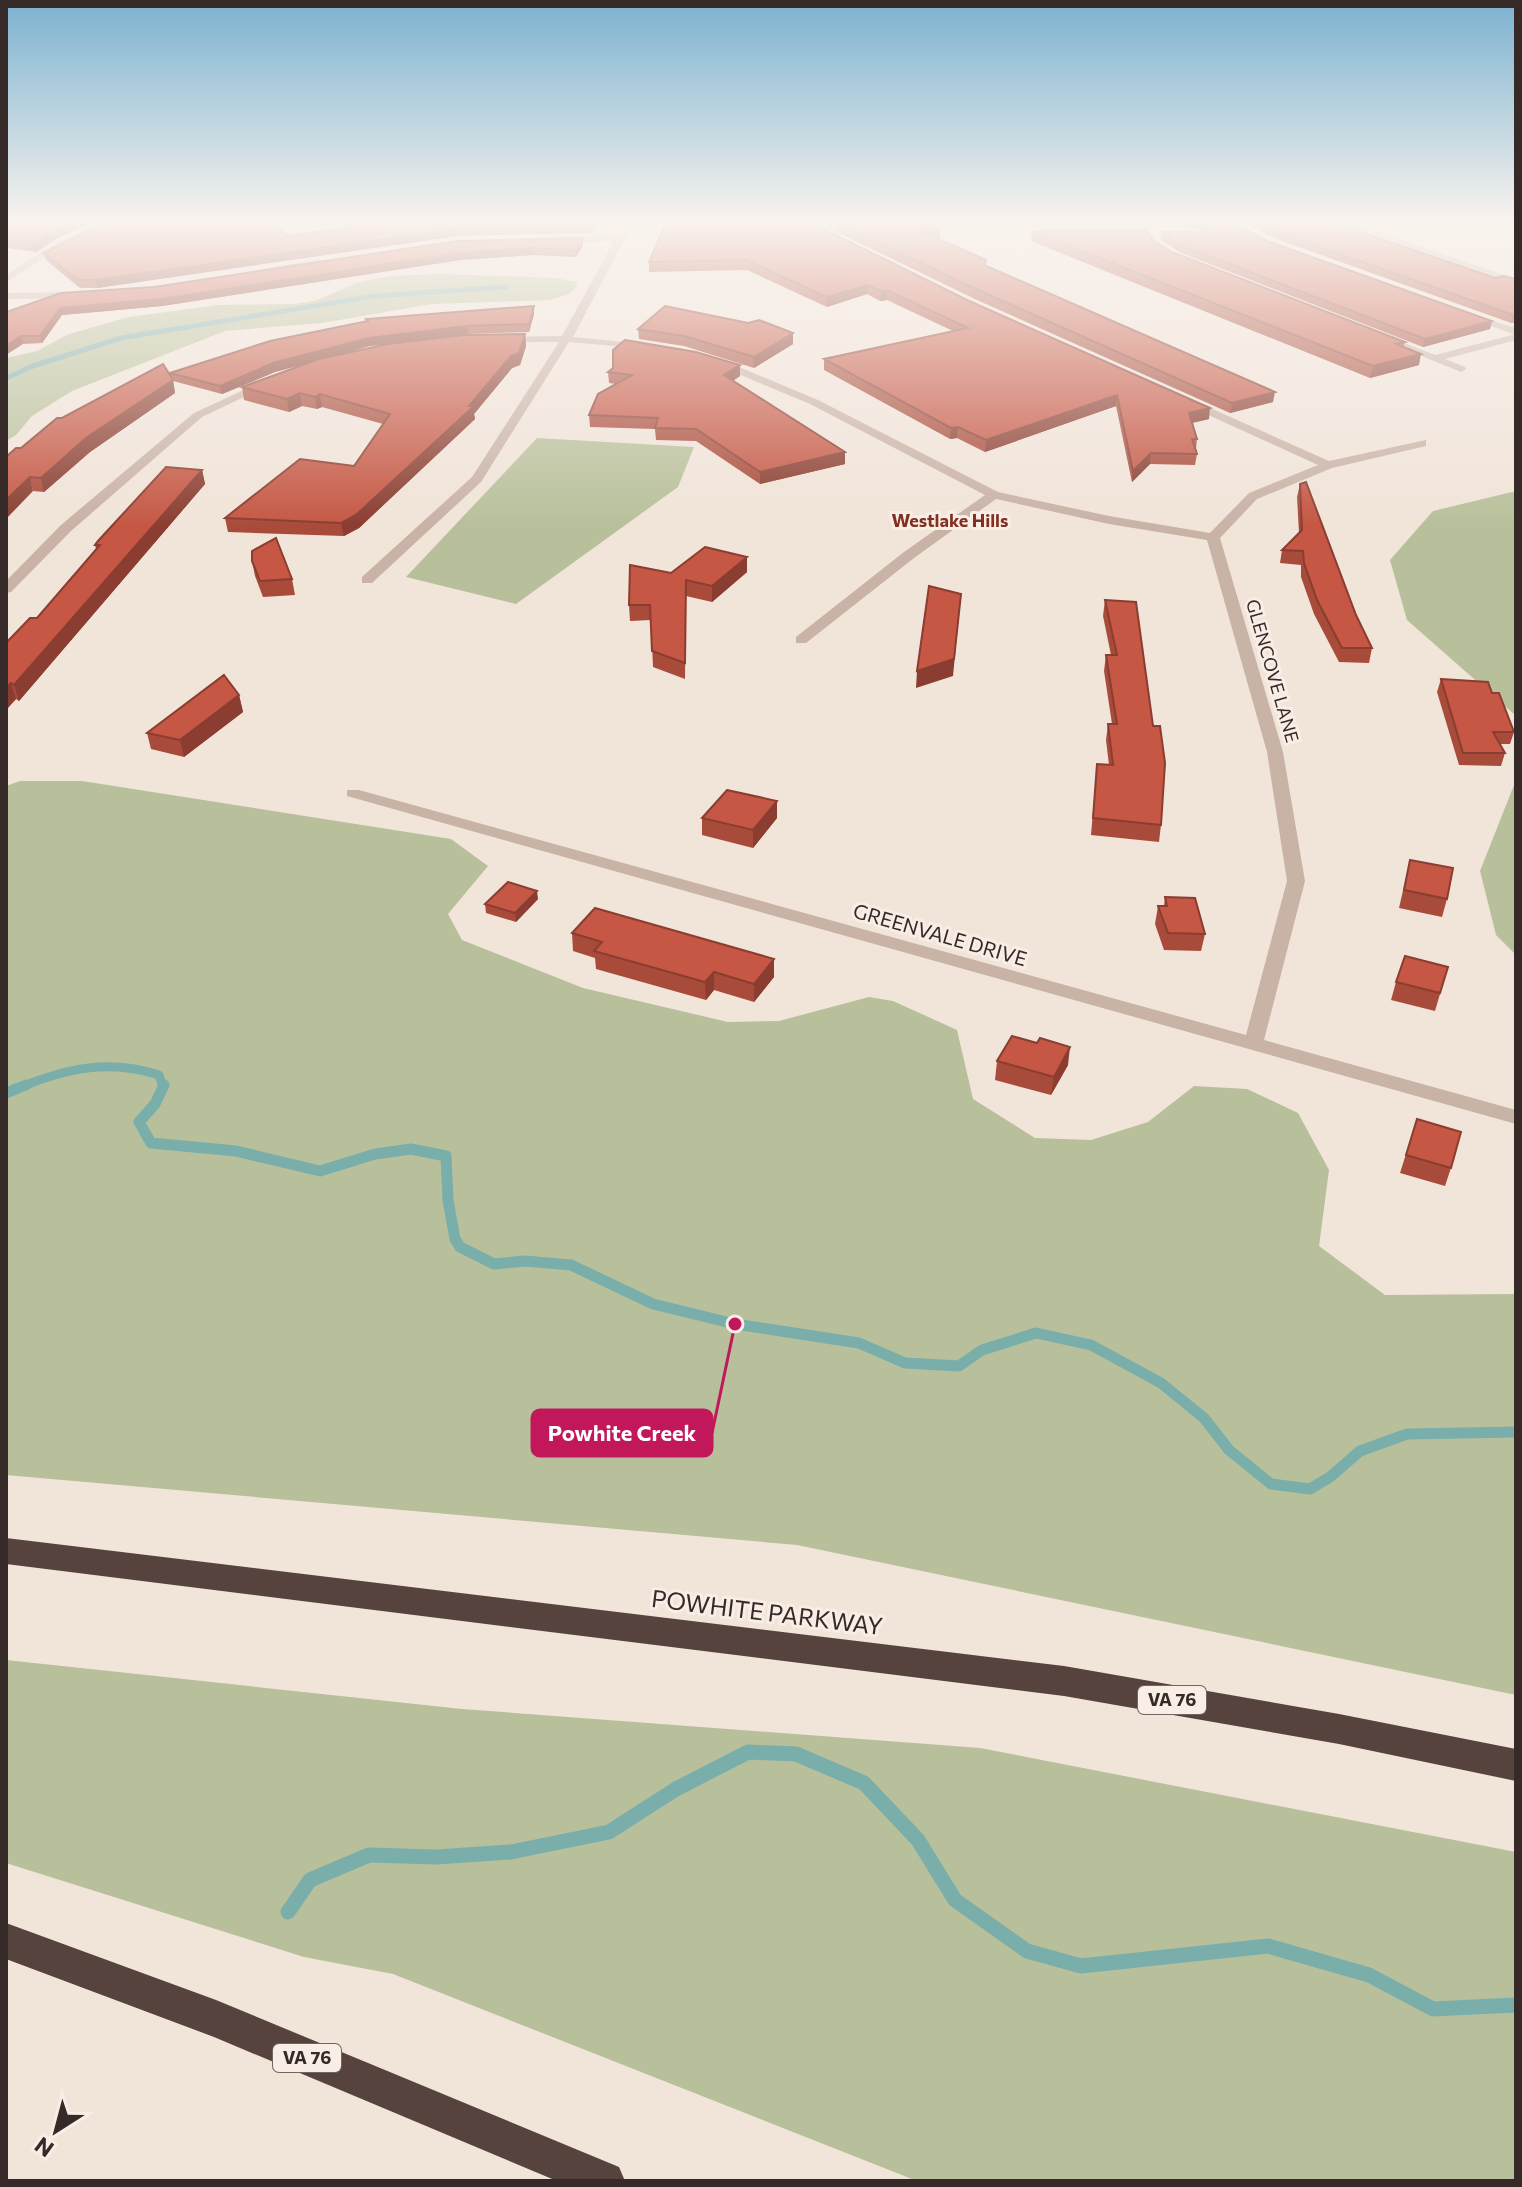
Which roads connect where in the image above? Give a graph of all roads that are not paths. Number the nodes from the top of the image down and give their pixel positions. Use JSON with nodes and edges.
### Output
{"nodes":[{"id":1,"x":575,"y":323,"type":"edge"},
{"id":2,"x":1488,"y":323,"type":"edge"},
{"id":3,"x":1363,"y":330,"type":"edge"},
{"id":4,"x":1516,"y":334,"type":"edge"},
{"id":5,"x":566,"y":339,"type":"junction"},
{"id":6,"x":486,"y":340,"type":"edge"},
{"id":7,"x":666,"y":348,"type":"edge"},
{"id":8,"x":1435,"y":358,"type":"junction"},
{"id":9,"x":710,"y":359,"type":"edge"},
{"id":10,"x":1461,"y":369,"type":"dead end"},
{"id":11,"x":275,"y":380,"type":"edge"},
{"id":12,"x":1172,"y":394,"type":"edge"},
{"id":13,"x":1422,"y":443,"type":"dead end"},
{"id":14,"x":1328,"y":465,"type":"junction"},
{"id":15,"x":994,"y":495,"type":"junction"},
{"id":16,"x":1213,"y":537,"type":"junction"},
{"id":17,"x":367,"y":580,"type":"dead end"},
{"id":18,"x":6,"y":589,"type":"edge"},
{"id":19,"x":801,"y":640,"type":"dead end"},
{"id":20,"x":353,"y":793,"type":"dead end"},
{"id":21,"x":1253,"y":1046,"type":"junction"},
{"id":22,"x":1516,"y":1117,"type":"edge"},
{"id":23,"x":6,"y":1551,"type":"edge"},
{"id":24,"x":1516,"y":1765,"type":"edge"},
{"id":25,"x":6,"y":1941,"type":"edge"},
{"id":26,"x":605,"y":2181,"type":"edge"}],
"edges":[{"from":1,"to":5,"type":"street"},
{"from":2,"to":4,"type":"street"},
{"from":3,"to":8,"type":"street"},
{"from":4,"to":8,"type":"street"},
{"from":5,"to":6,"type":"street"},
{"from":5,"to":7,"type":"street"},
{"from":5,"to":17,"type":"street"},
{"from":8,"to":10,"type":"street"},
{"from":9,"to":15,"type":"street"},
{"from":11,"to":18,"type":"street"},
{"from":12,"to":14,"type":"street"},
{"from":13,"to":14,"type":"street"},
{"from":14,"to":16,"type":"street"},
{"from":15,"to":16,"type":"street"},
{"from":15,"to":19,"type":"street"},
{"from":16,"to":21,"type":"street","name":"GLENCOVE LANE"},
{"from":20,"to":21,"type":"street","name":"GREENVALE DRIVE"},
{"from":21,"to":22,"type":"street","name":"GREENVALE DRIVE"},
{"from":23,"to":24,"type":"highway","name":"POWHITE PARKWAY","number":"VA 76"},
{"from":25,"to":26,"type":"highway","number":"VA 76"}]}
